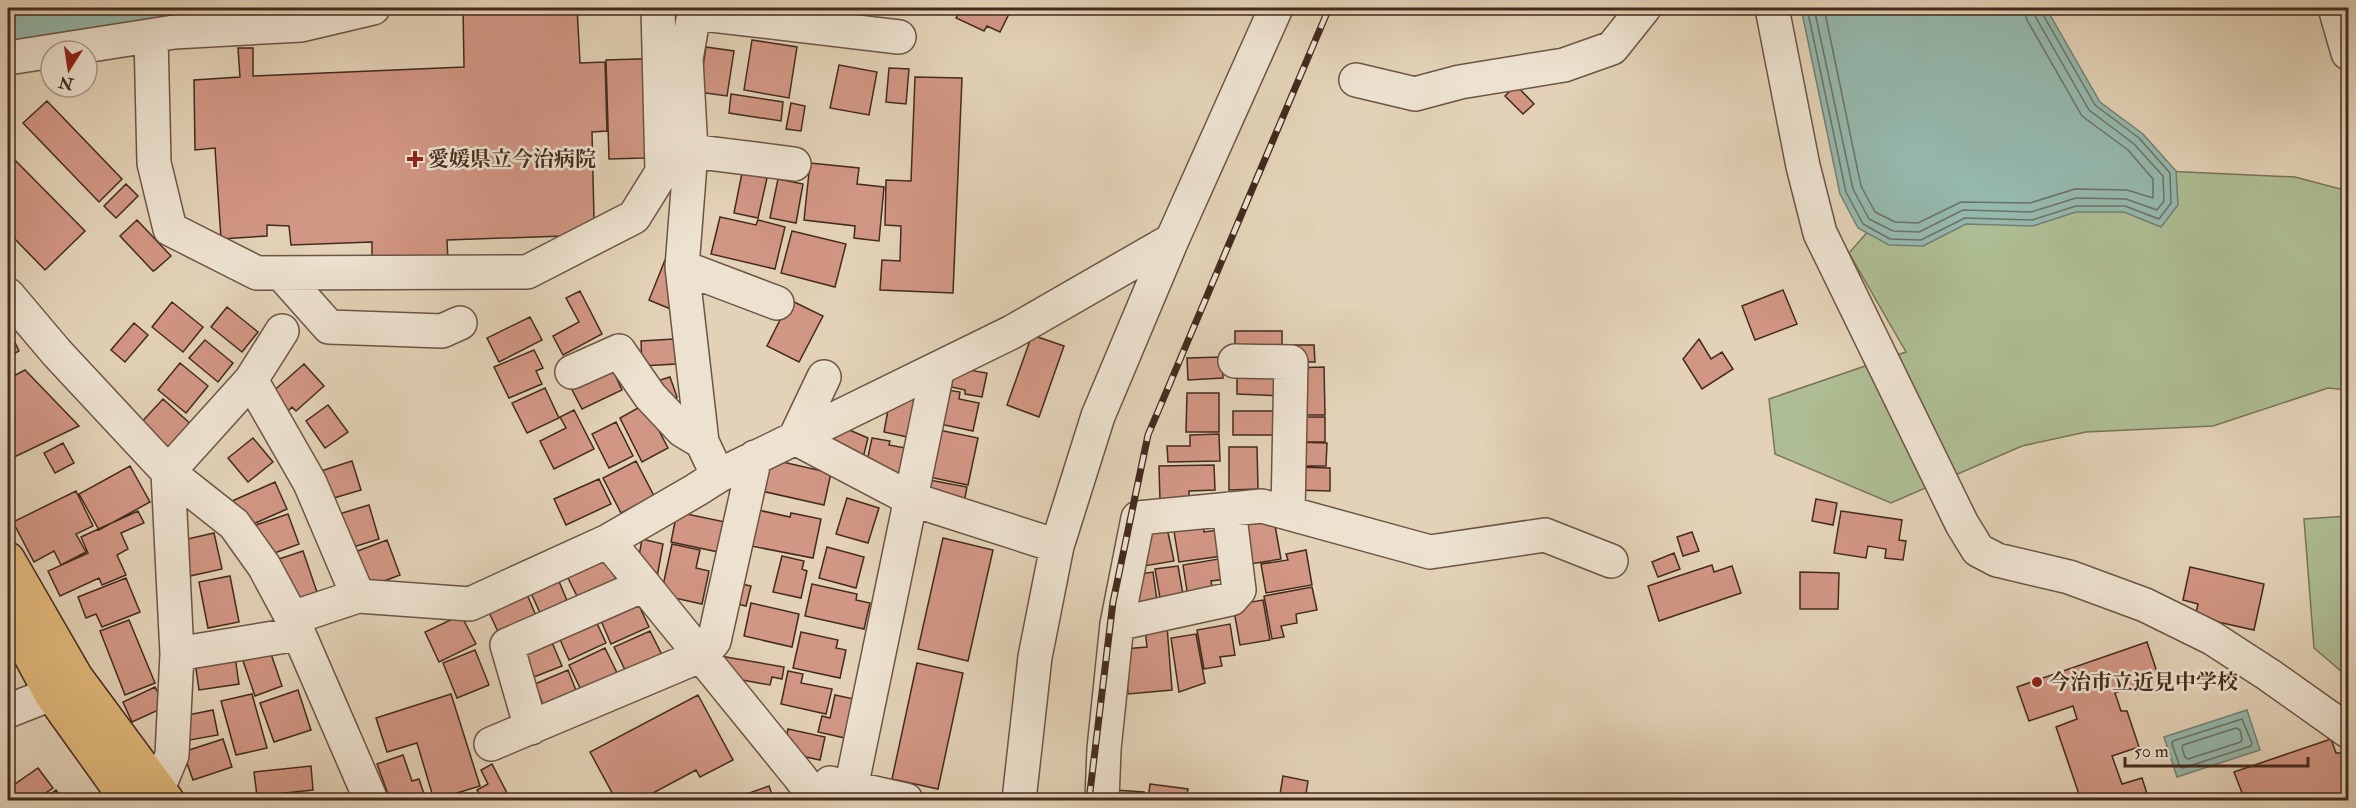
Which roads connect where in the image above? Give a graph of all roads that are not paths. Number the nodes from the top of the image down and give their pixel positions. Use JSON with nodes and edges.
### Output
{"nodes":[{"id":1,"x":373,"y":8,"type":"edge"},
{"id":2,"x":658,"y":8,"type":"edge"},
{"id":3,"x":1276,"y":8,"type":"edge"},
{"id":4,"x":1644,"y":8,"type":"edge"},
{"id":5,"x":1772,"y":8,"type":"edge"},
{"id":6,"x":2335,"y":8,"type":"edge"},
{"id":7,"x":694,"y":10,"type":"edge"},
{"id":8,"x":151,"y":36,"type":"junction"},
{"id":9,"x":899,"y":37,"type":"dead end"},
{"id":10,"x":2349,"y":53,"type":"edge"},
{"id":11,"x":8,"y":58,"type":"edge"},
{"id":12,"x":1356,"y":80,"type":"dead end"},
{"id":13,"x":691,"y":151,"type":"junction"},
{"id":14,"x":794,"y":164,"type":"dead end"},
{"id":15,"x":1172,"y":240,"type":"junction"},
{"id":16,"x":682,"y":267,"type":"junction"},
{"id":17,"x":281,"y":273,"type":"junction"},
{"id":18,"x":8,"y":295,"type":"edge"},
{"id":19,"x":777,"y":303,"type":"dead end"},
{"id":20,"x":460,"y":323,"type":"dead end"},
{"id":21,"x":282,"y":331,"type":"dead end"},
{"id":22,"x":1235,"y":361,"type":"dead end"},
{"id":23,"x":572,"y":372,"type":"dead end"},
{"id":24,"x":824,"y":377,"type":"dead end"},
{"id":25,"x":936,"y":377,"type":"dead end"},
{"id":26,"x":251,"y":380,"type":"junction"},
{"id":27,"x":795,"y":438,"type":"junction"},
{"id":28,"x":702,"y":442,"type":"junction"},
{"id":29,"x":755,"y":457,"type":"junction"},
{"id":30,"x":168,"y":472,"type":"junction"},
{"id":31,"x":718,"y":476,"type":"junction"},
{"id":32,"x":911,"y":499,"type":"junction"},
{"id":33,"x":1229,"y":509,"type":"junction"},
{"id":34,"x":1288,"y":513,"type":"junction"},
{"id":35,"x":608,"y":541,"type":"junction"},
{"id":36,"x":1057,"y":546,"type":"junction"},
{"id":37,"x":8,"y":559,"type":"edge"},
{"id":38,"x":1611,"y":561,"type":"dead end"},
{"id":39,"x":644,"y":585,"type":"junction"},
{"id":40,"x":358,"y":596,"type":"junction"},
{"id":41,"x":8,"y":614,"type":"edge"},
{"id":42,"x":1117,"y":624,"type":"junction"},
{"id":43,"x":295,"y":626,"type":"junction"},
{"id":44,"x":177,"y":654,"type":"junction"},
{"id":45,"x":702,"y":655,"type":"junction"},
{"id":46,"x":63,"y":685,"type":"junction"},
{"id":47,"x":8,"y":711,"type":"edge"},
{"id":48,"x":531,"y":728,"type":"junction"},
{"id":49,"x":2349,"y":731,"type":"edge"},
{"id":50,"x":491,"y":744,"type":"dead end"},
{"id":51,"x":805,"y":788,"type":"edge"},
{"id":52,"x":851,"y":788,"type":"junction"},
{"id":53,"x":162,"y":795,"type":"edge"},
{"id":54,"x":128,"y":801,"type":"edge"},
{"id":55,"x":370,"y":801,"type":"edge"},
{"id":56,"x":906,"y":801,"type":"edge"},
{"id":57,"x":1019,"y":801,"type":"edge"},
{"id":58,"x":1102,"y":801,"type":"edge"}],
"edges":[{"from":1,"to":8,"type":"street"},
{"from":2,"to":17,"type":"street"},
{"from":3,"to":15,"type":"street"},
{"from":4,"to":12,"type":"street"},
{"from":5,"to":49,"type":"street"},
{"from":6,"to":10,"type":"street"},
{"from":7,"to":9,"type":"street"},
{"from":7,"to":13,"type":"street"},
{"from":8,"to":11,"type":"street"},
{"from":8,"to":17,"type":"street"},
{"from":13,"to":14,"type":"street"},
{"from":13,"to":16,"type":"street"},
{"from":15,"to":27,"type":"street"},
{"from":15,"to":36,"type":"street"},
{"from":16,"to":19,"type":"street"},
{"from":16,"to":28,"type":"street"},
{"from":17,"to":20,"type":"street"},
{"from":18,"to":30,"type":"street"},
{"from":21,"to":26,"type":"street"},
{"from":22,"to":34,"type":"street"},
{"from":23,"to":28,"type":"street"},
{"from":24,"to":27,"type":"street"},
{"from":25,"to":32,"type":"street"},
{"from":26,"to":30,"type":"street"},
{"from":26,"to":40,"type":"street"},
{"from":27,"to":29,"type":"street"},
{"from":27,"to":32,"type":"street"},
{"from":28,"to":31,"type":"street"},
{"from":29,"to":31,"type":"street"},
{"from":29,"to":45,"type":"street"},
{"from":30,"to":43,"type":"street"},
{"from":30,"to":44,"type":"street"},
{"from":31,"to":35,"type":"street"},
{"from":32,"to":36,"type":"street"},
{"from":32,"to":52,"type":"street"},
{"from":33,"to":34,"type":"street"},
{"from":33,"to":42,"type":"street"},
{"from":33,"to":42,"type":"street"},
{"from":34,"to":38,"type":"street"},
{"from":35,"to":39,"type":"street"},
{"from":35,"to":40,"type":"street"},
{"from":36,"to":57,"type":"street"},
{"from":37,"to":46,"type":"highway"},
{"from":39,"to":45,"type":"street"},
{"from":39,"to":48,"type":"street"},
{"from":40,"to":43,"type":"street"},
{"from":41,"to":46,"type":"highway"},
{"from":42,"to":58,"type":"street"},
{"from":43,"to":44,"type":"street"},
{"from":43,"to":55,"type":"street"},
{"from":44,"to":53,"type":"street"},
{"from":45,"to":48,"type":"street"},
{"from":45,"to":51,"type":"street"},
{"from":46,"to":47,"type":"street"},
{"from":46,"to":53,"type":"highway"},
{"from":46,"to":54,"type":"highway"},
{"from":48,"to":50,"type":"street"},
{"from":51,"to":52,"type":"street"},
{"from":52,"to":56,"type":"street"},
{"from":53,"to":54,"type":"street"}]}
